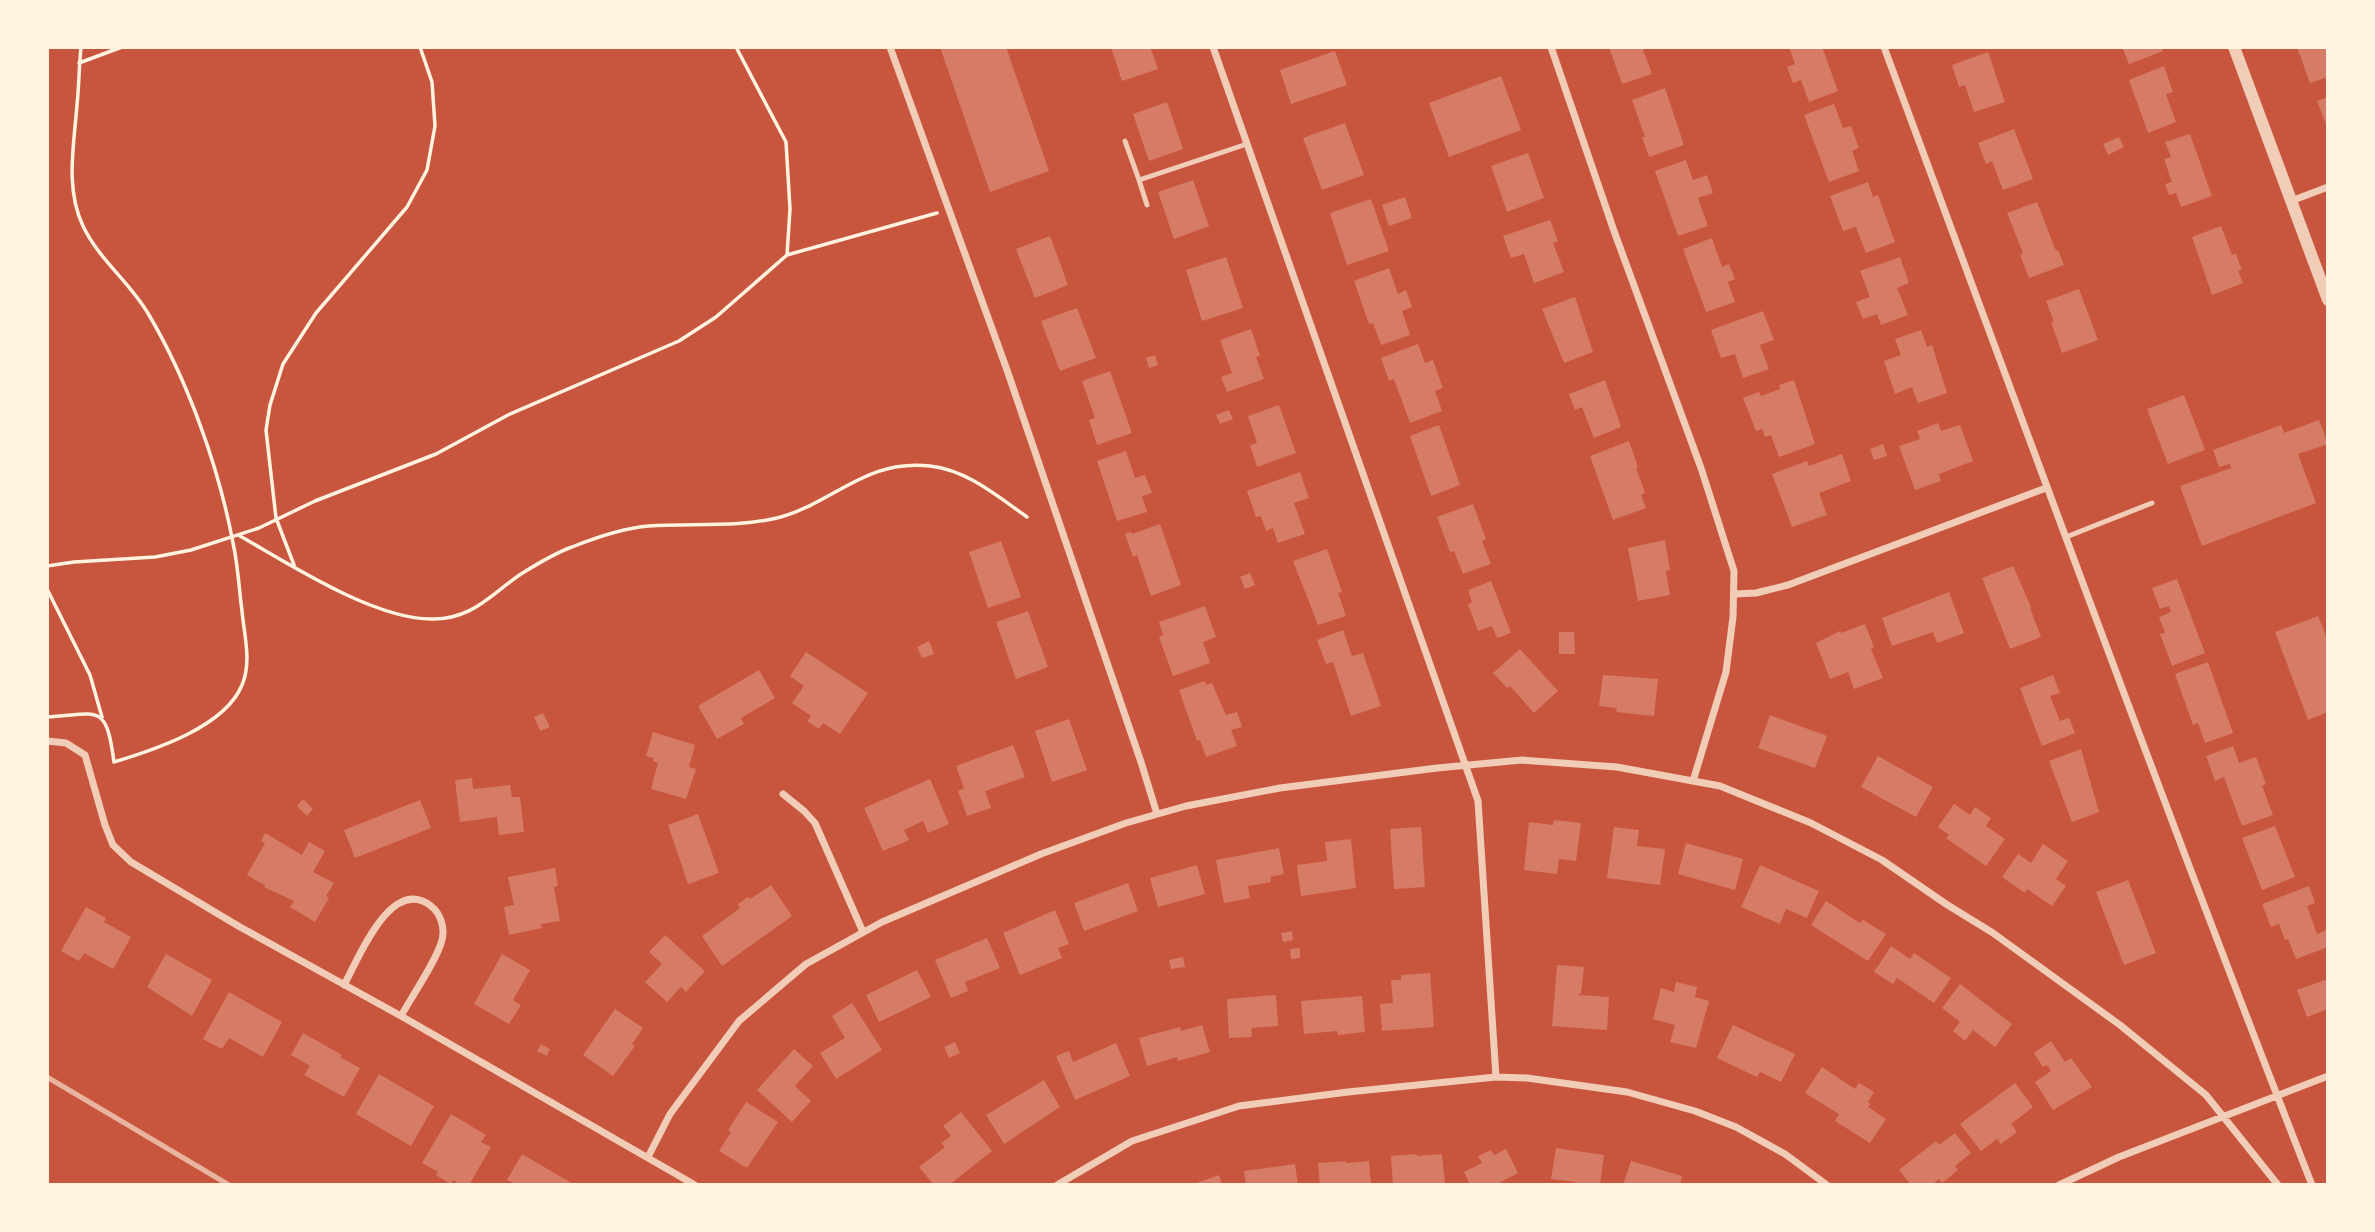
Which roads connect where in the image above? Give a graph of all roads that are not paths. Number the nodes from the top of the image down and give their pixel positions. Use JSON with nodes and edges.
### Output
{"nodes":[{"id":1,"x":890,"y":47,"type":"edge"},
{"id":2,"x":1213,"y":47,"type":"edge"},
{"id":3,"x":1551,"y":47,"type":"edge"},
{"id":4,"x":1884,"y":47,"type":"edge"},
{"id":5,"x":2234,"y":47,"type":"edge"},
{"id":6,"x":1125,"y":141,"type":"dead end"},
{"id":7,"x":1247,"y":144,"type":"junction"},
{"id":8,"x":1139,"y":180,"type":"junction"},
{"id":9,"x":2328,"y":187,"type":"edge"},
{"id":10,"x":2291,"y":201,"type":"junction"},
{"id":11,"x":1147,"y":205,"type":"dead end"},
{"id":12,"x":2328,"y":300,"type":"edge"},
{"id":13,"x":2046,"y":488,"type":"junction"},
{"id":14,"x":2152,"y":503,"type":"dead end"},
{"id":15,"x":2066,"y":537,"type":"junction"},
{"id":16,"x":1734,"y":594,"type":"junction"},
{"id":17,"x":47,"y":741,"type":"edge"},
{"id":18,"x":1465,"y":766,"type":"junction"},
{"id":19,"x":1693,"y":781,"type":"junction"},
{"id":20,"x":783,"y":794,"type":"dead end"},
{"id":21,"x":1157,"y":814,"type":"junction"},
{"id":22,"x":863,"y":932,"type":"junction"},
{"id":23,"x":344,"y":985,"type":"junction"},
{"id":24,"x":401,"y":1016,"type":"junction"},
{"id":25,"x":2328,"y":1076,"type":"edge"},
{"id":26,"x":1496,"y":1077,"type":"junction"},
{"id":27,"x":2277,"y":1095,"type":"junction"},
{"id":28,"x":2224,"y":1115,"type":"junction"},
{"id":29,"x":648,"y":1157,"type":"junction"},
{"id":30,"x":695,"y":1185,"type":"edge"},
{"id":31,"x":1057,"y":1185,"type":"edge"},
{"id":32,"x":1827,"y":1185,"type":"edge"},
{"id":33,"x":2059,"y":1185,"type":"edge"},
{"id":34,"x":2278,"y":1185,"type":"edge"},
{"id":35,"x":2312,"y":1185,"type":"edge"}],
"edges":[{"from":1,"to":21,"type":"street"},
{"from":2,"to":7,"type":"street"},
{"from":3,"to":16,"type":"street"},
{"from":4,"to":13,"type":"street"},
{"from":5,"to":10,"type":"street"},
{"from":6,"to":8,"type":"lane"},
{"from":7,"to":8,"type":"lane"},
{"from":7,"to":18,"type":"street"},
{"from":8,"to":11,"type":"lane"},
{"from":9,"to":10,"type":"street"},
{"from":10,"to":12,"type":"street"},
{"from":13,"to":15,"type":"street"},
{"from":13,"to":16,"type":"street"},
{"from":14,"to":15,"type":"lane"},
{"from":15,"to":27,"type":"street"},
{"from":16,"to":19,"type":"street"},
{"from":17,"to":23,"type":"street"},
{"from":18,"to":19,"type":"street"},
{"from":18,"to":21,"type":"street"},
{"from":18,"to":26,"type":"street"},
{"from":19,"to":28,"type":"street"},
{"from":20,"to":22,"type":"street"},
{"from":21,"to":22,"type":"street"},
{"from":22,"to":29,"type":"street"},
{"from":23,"to":24,"type":"street"},
{"from":23,"to":24,"type":"street"},
{"from":24,"to":29,"type":"street"},
{"from":25,"to":27,"type":"street"},
{"from":26,"to":31,"type":"street"},
{"from":26,"to":32,"type":"street"},
{"from":27,"to":28,"type":"street"},
{"from":27,"to":35,"type":"street"},
{"from":28,"to":33,"type":"street"},
{"from":28,"to":34,"type":"street"},
{"from":29,"to":30,"type":"street"}]}
